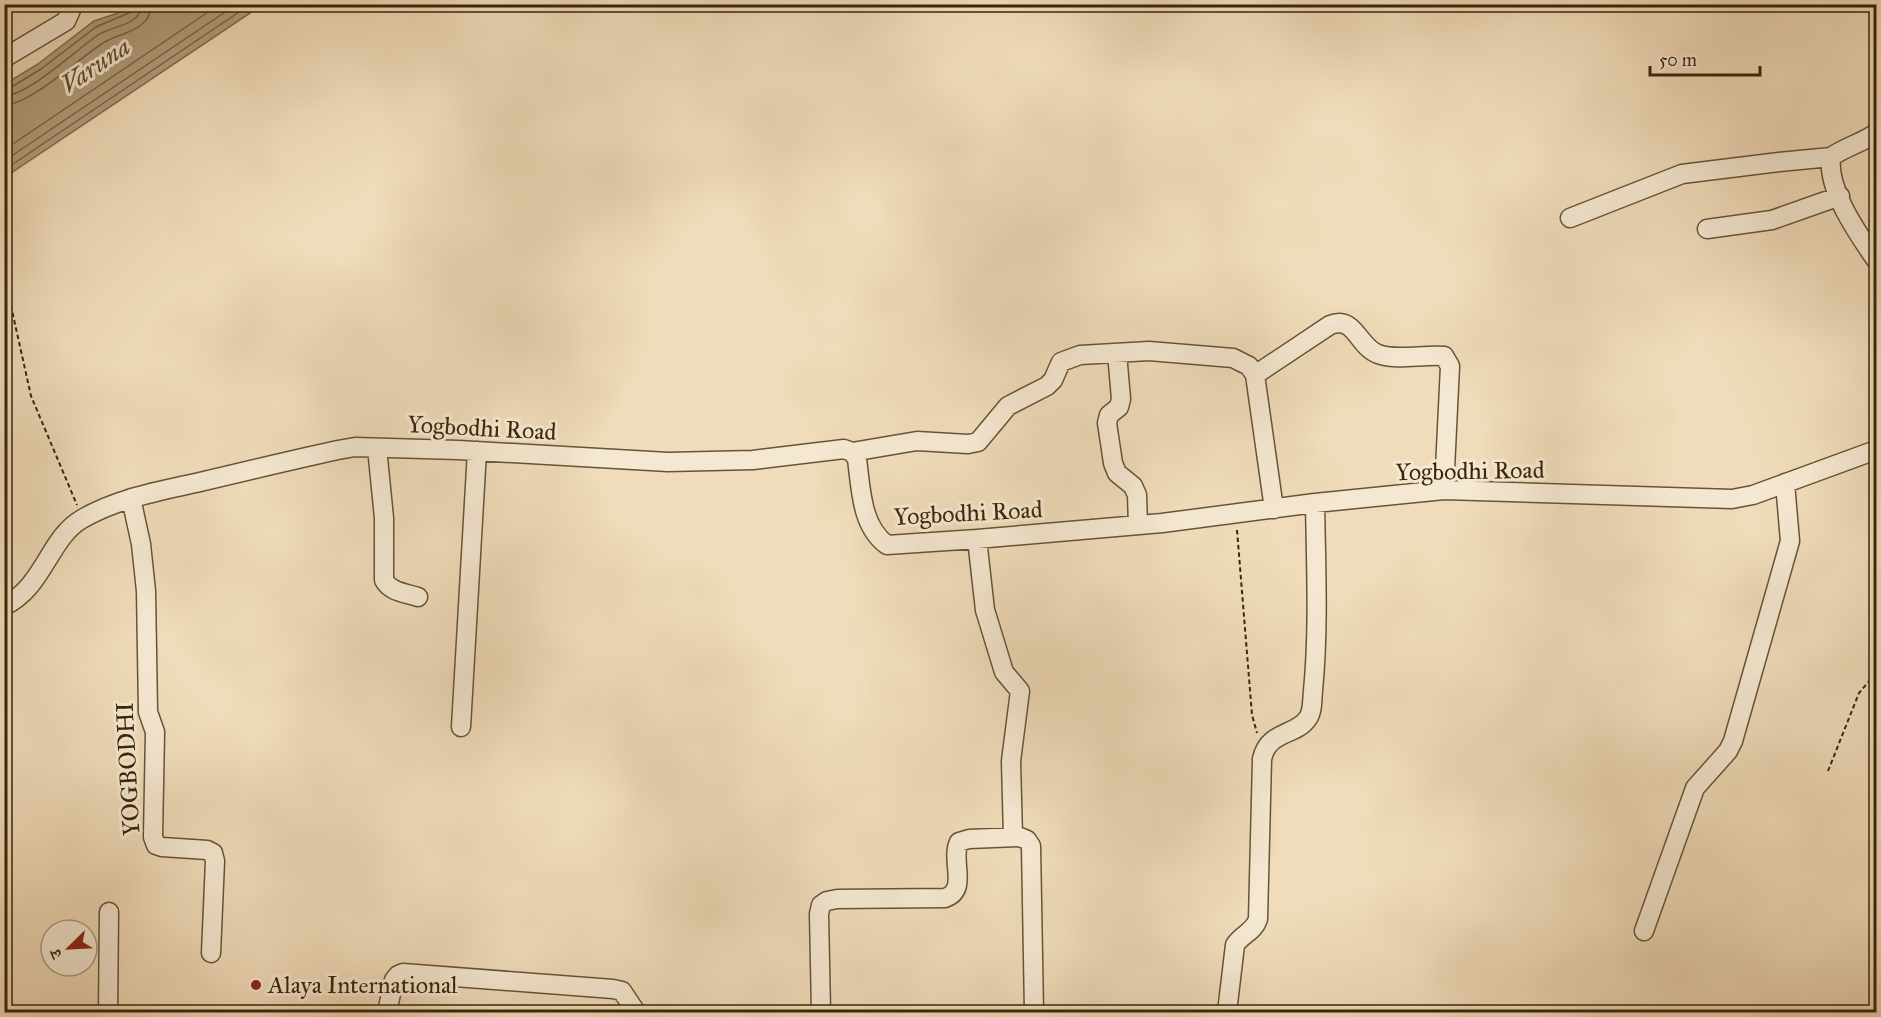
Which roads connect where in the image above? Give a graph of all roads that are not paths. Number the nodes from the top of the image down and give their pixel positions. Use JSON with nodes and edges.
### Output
{"nodes":[{"id":1,"x":71,"y":4,"type":"edge"},
{"id":2,"x":4,"y":58,"type":"edge"},
{"id":3,"x":1876,"y":133,"type":"edge"},
{"id":4,"x":1831,"y":157,"type":"junction"},
{"id":5,"x":1840,"y":196,"type":"junction"},
{"id":6,"x":1570,"y":218,"type":"dead end"},
{"id":7,"x":1707,"y":229,"type":"dead end"},
{"id":8,"x":1876,"y":260,"type":"edge"},
{"id":9,"x":1117,"y":353,"type":"junction"},
{"id":10,"x":1255,"y":375,"type":"junction"},
{"id":11,"x":377,"y":448,"type":"junction"},
{"id":12,"x":1876,"y":450,"type":"edge"},
{"id":13,"x":477,"y":451,"type":"junction"},
{"id":14,"x":852,"y":452,"type":"junction"},
{"id":15,"x":1785,"y":483,"type":"junction"},
{"id":16,"x":1444,"y":490,"type":"junction"},
{"id":17,"x":131,"y":498,"type":"junction"},
{"id":18,"x":1315,"y":503,"type":"junction"},
{"id":19,"x":1274,"y":509,"type":"junction"},
{"id":20,"x":1138,"y":525,"type":"junction"},
{"id":21,"x":977,"y":539,"type":"junction"},
{"id":22,"x":418,"y":597,"type":"dead end"},
{"id":23,"x":4,"y":606,"type":"edge"},
{"id":24,"x":461,"y":727,"type":"dead end"},
{"id":25,"x":1012,"y":837,"type":"junction"},
{"id":26,"x":109,"y":912,"type":"dead end"},
{"id":27,"x":1644,"y":931,"type":"dead end"},
{"id":28,"x":211,"y":953,"type":"dead end"},
{"id":29,"x":108,"y":1012,"type":"edge"},
{"id":30,"x":387,"y":1012,"type":"edge"},
{"id":31,"x":636,"y":1012,"type":"edge"},
{"id":32,"x":821,"y":1012,"type":"edge"},
{"id":33,"x":1034,"y":1012,"type":"edge"},
{"id":34,"x":1227,"y":1012,"type":"edge"}],
"edges":[{"from":1,"to":2,"type":"street"},
{"from":3,"to":4,"type":"street"},
{"from":4,"to":5,"type":"street"},
{"from":4,"to":6,"type":"street"},
{"from":5,"to":7,"type":"street"},
{"from":5,"to":8,"type":"street"},
{"from":9,"to":10,"type":"street"},
{"from":9,"to":14,"type":"street"},
{"from":9,"to":20,"type":"street"},
{"from":10,"to":16,"type":"street"},
{"from":10,"to":19,"type":"street"},
{"from":11,"to":13,"type":"street","name":"Yogbodhi Road"},
{"from":11,"to":17,"type":"street","name":"Yogbodhi Road"},
{"from":11,"to":22,"type":"street"},
{"from":12,"to":15,"type":"street","name":"Yogbodhi Road"},
{"from":13,"to":14,"type":"street","name":"Yogbodhi Road"},
{"from":13,"to":24,"type":"street"},
{"from":14,"to":21,"type":"street","name":"Yogbodhi Road"},
{"from":15,"to":16,"type":"street","name":"Yogbodhi Road"},
{"from":15,"to":27,"type":"street"},
{"from":16,"to":18,"type":"street","name":"Yogbodhi Road"},
{"from":17,"to":23,"type":"street","name":"Yogbodhi Road"},
{"from":17,"to":28,"type":"street","name":"YOGBODHI"},
{"from":18,"to":19,"type":"street","name":"Yogbodhi Road"},
{"from":18,"to":34,"type":"street"},
{"from":19,"to":20,"type":"street","name":"Yogbodhi Road"},
{"from":20,"to":21,"type":"street","name":"Yogbodhi Road"},
{"from":21,"to":25,"type":"street"},
{"from":25,"to":32,"type":"street"},
{"from":25,"to":33,"type":"street"},
{"from":26,"to":29,"type":"street"},
{"from":30,"to":31,"type":"street"}]}
